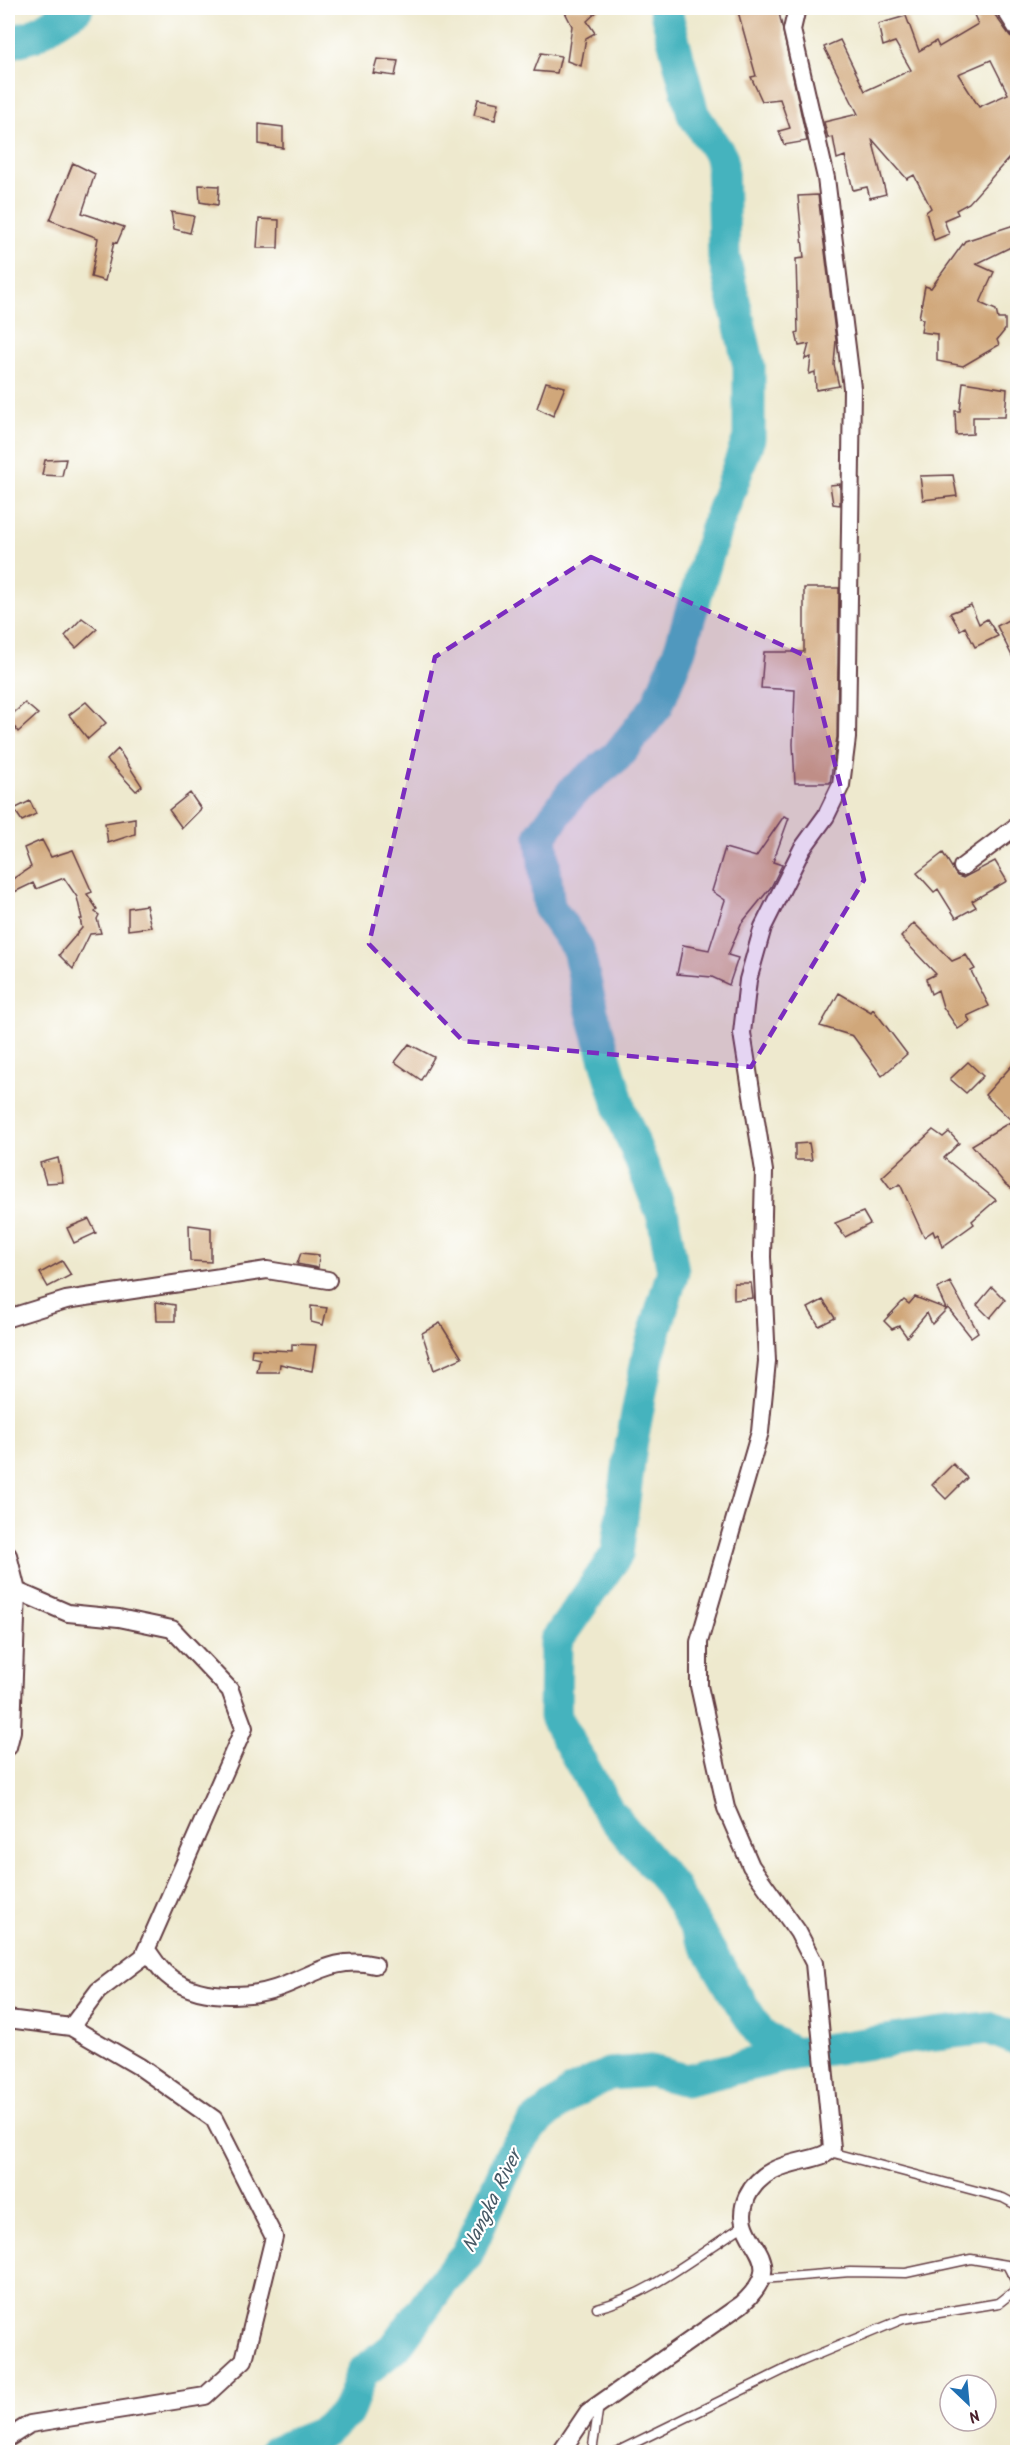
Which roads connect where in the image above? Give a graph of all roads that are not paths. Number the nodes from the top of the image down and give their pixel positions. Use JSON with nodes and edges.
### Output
{"nodes":[{"id":1,"x":797,"y":8,"type":"edge"},
{"id":2,"x":1004,"y":8,"type":"edge"},
{"id":3,"x":1017,"y":30,"type":"edge"},
{"id":4,"x":1017,"y":825,"type":"edge"},
{"id":5,"x":962,"y":867,"type":"dead end"},
{"id":6,"x":328,"y":1280,"type":"dead end"},
{"id":7,"x":8,"y":1318,"type":"edge"},
{"id":8,"x":8,"y":1555,"type":"edge"},
{"id":9,"x":17,"y":1591,"type":"junction"},
{"id":10,"x":8,"y":1747,"type":"edge"},
{"id":11,"x":147,"y":1950,"type":"junction"},
{"id":12,"x":375,"y":1965,"type":"dead end"},
{"id":13,"x":8,"y":2019,"type":"edge"},
{"id":14,"x":71,"y":2027,"type":"junction"},
{"id":15,"x":831,"y":2152,"type":"junction"},
{"id":16,"x":1017,"y":2206,"type":"edge"},
{"id":17,"x":744,"y":2226,"type":"junction"},
{"id":18,"x":763,"y":2279,"type":"junction"},
{"id":19,"x":1017,"y":2287,"type":"edge"},
{"id":20,"x":597,"y":2308,"type":"dead end"},
{"id":21,"x":599,"y":2403,"type":"junction"},
{"id":22,"x":8,"y":2438,"type":"edge"},
{"id":23,"x":561,"y":2452,"type":"edge"},
{"id":24,"x":592,"y":2452,"type":"edge"},
{"id":25,"x":616,"y":2452,"type":"edge"}],
"edges":[{"from":1,"to":15,"type":"street"},
{"from":2,"to":3,"type":"street"},
{"from":4,"to":5,"type":"street"},
{"from":6,"to":7,"type":"street"},
{"from":8,"to":9,"type":"street"},
{"from":9,"to":10,"type":"street"},
{"from":9,"to":11,"type":"street"},
{"from":11,"to":12,"type":"street"},
{"from":11,"to":14,"type":"street"},
{"from":13,"to":14,"type":"street"},
{"from":14,"to":22,"type":"street"},
{"from":15,"to":16,"type":"lane"},
{"from":15,"to":17,"type":"street"},
{"from":17,"to":18,"type":"street"},
{"from":17,"to":20,"type":"lane"},
{"from":18,"to":19,"type":"lane"},
{"from":18,"to":21,"type":"street"},
{"from":19,"to":25,"type":"lane"},
{"from":21,"to":23,"type":"street"},
{"from":21,"to":24,"type":"lane"}]}
